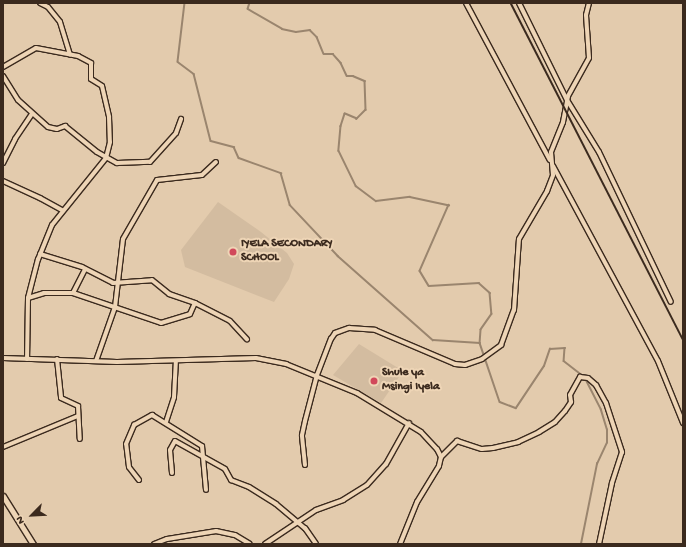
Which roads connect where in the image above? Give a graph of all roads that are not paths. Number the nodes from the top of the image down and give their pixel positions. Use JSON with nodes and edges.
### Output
{"nodes":[{"id":1,"x":40,"y":3,"type":"edge"},
{"id":2,"x":466,"y":3,"type":"edge"},
{"id":3,"x":519,"y":3,"type":"edge"},
{"id":4,"x":590,"y":3,"type":"edge"},
{"id":5,"x":70,"y":54,"type":"junction"},
{"id":6,"x":3,"y":67,"type":"edge"},
{"id":7,"x":3,"y":76,"type":"edge"},
{"id":8,"x":567,"y":100,"type":"junction"},
{"id":9,"x":32,"y":114,"type":"junction"},
{"id":10,"x":181,"y":119,"type":"dead end"},
{"id":11,"x":106,"y":158,"type":"junction"},
{"id":12,"x":4,"y":160,"type":"edge"},
{"id":13,"x":216,"y":162,"type":"dead end"},
{"id":14,"x":552,"y":163,"type":"junction"},
{"id":15,"x":3,"y":181,"type":"edge"},
{"id":16,"x":63,"y":211,"type":"junction"},
{"id":17,"x":40,"y":254,"type":"junction"},
{"id":18,"x":85,"y":269,"type":"junction"},
{"id":19,"x":118,"y":283,"type":"junction"},
{"id":20,"x":73,"y":293,"type":"junction"},
{"id":21,"x":28,"y":298,"type":"junction"},
{"id":22,"x":671,"y":302,"type":"dead end"},
{"id":23,"x":195,"y":303,"type":"junction"},
{"id":24,"x":115,"y":307,"type":"junction"},
{"id":25,"x":247,"y":340,"type":"dead end"},
{"id":26,"x":3,"y":358,"type":"edge"},
{"id":27,"x":27,"y":359,"type":"junction"},
{"id":28,"x":57,"y":359,"type":"junction"},
{"id":29,"x":176,"y":360,"type":"junction"},
{"id":30,"x":96,"y":361,"type":"junction"},
{"id":31,"x":317,"y":375,"type":"junction"},
{"id":32,"x":78,"y":416,"type":"junction"},
{"id":33,"x":166,"y":422,"type":"junction"},
{"id":34,"x":409,"y":423,"type":"junction"},
{"id":35,"x":683,"y":423,"type":"edge"},
{"id":36,"x":80,"y":439,"type":"dead end"},
{"id":37,"x":3,"y":447,"type":"edge"},
{"id":38,"x":204,"y":457,"type":"junction"},
{"id":39,"x":441,"y":457,"type":"junction"},
{"id":40,"x":305,"y":465,"type":"dead end"},
{"id":41,"x":172,"y":473,"type":"dead end"},
{"id":42,"x":139,"y":480,"type":"dead end"},
{"id":43,"x":206,"y":490,"type":"dead end"},
{"id":44,"x":3,"y":496,"type":"edge"},
{"id":45,"x":299,"y":523,"type":"junction"},
{"id":46,"x":33,"y":544,"type":"edge"},
{"id":47,"x":154,"y":544,"type":"edge"},
{"id":48,"x":250,"y":544,"type":"edge"},
{"id":49,"x":265,"y":544,"type":"edge"},
{"id":50,"x":316,"y":544,"type":"edge"},
{"id":51,"x":400,"y":544,"type":"edge"},
{"id":52,"x":599,"y":544,"type":"edge"}],
"edges":[{"from":1,"to":5,"type":"street"},
{"from":2,"to":14,"type":"street"},
{"from":3,"to":8,"type":"street"},
{"from":4,"to":8,"type":"street"},
{"from":5,"to":6,"type":"street"},
{"from":5,"to":11,"type":"street"},
{"from":7,"to":9,"type":"street"},
{"from":8,"to":14,"type":"street"},
{"from":8,"to":22,"type":"street"},
{"from":9,"to":11,"type":"street"},
{"from":9,"to":12,"type":"street"},
{"from":10,"to":11,"type":"street"},
{"from":11,"to":16,"type":"street"},
{"from":13,"to":19,"type":"street"},
{"from":14,"to":31,"type":"street"},
{"from":14,"to":35,"type":"street"},
{"from":15,"to":16,"type":"street"},
{"from":16,"to":17,"type":"street"},
{"from":17,"to":18,"type":"street"},
{"from":17,"to":21,"type":"street"},
{"from":18,"to":19,"type":"street"},
{"from":18,"to":20,"type":"street"},
{"from":19,"to":23,"type":"street"},
{"from":19,"to":24,"type":"street"},
{"from":20,"to":21,"type":"street"},
{"from":20,"to":24,"type":"street"},
{"from":21,"to":27,"type":"street"},
{"from":23,"to":24,"type":"street"},
{"from":23,"to":25,"type":"street"},
{"from":24,"to":30,"type":"street"},
{"from":26,"to":27,"type":"street"},
{"from":27,"to":28,"type":"street"},
{"from":28,"to":30,"type":"street"},
{"from":28,"to":32,"type":"street"},
{"from":29,"to":30,"type":"street"},
{"from":29,"to":31,"type":"street"},
{"from":29,"to":33,"type":"street"},
{"from":31,"to":34,"type":"street"},
{"from":31,"to":40,"type":"street"},
{"from":32,"to":36,"type":"street"},
{"from":32,"to":37,"type":"street"},
{"from":33,"to":38,"type":"street"},
{"from":33,"to":42,"type":"street"},
{"from":34,"to":39,"type":"street"},
{"from":34,"to":45,"type":"street"},
{"from":38,"to":41,"type":"street"},
{"from":38,"to":43,"type":"street"},
{"from":38,"to":45,"type":"street"},
{"from":39,"to":51,"type":"street"},
{"from":39,"to":52,"type":"street"},
{"from":44,"to":46,"type":"street"},
{"from":45,"to":49,"type":"street"},
{"from":45,"to":50,"type":"street"},
{"from":47,"to":48,"type":"street"}]}
